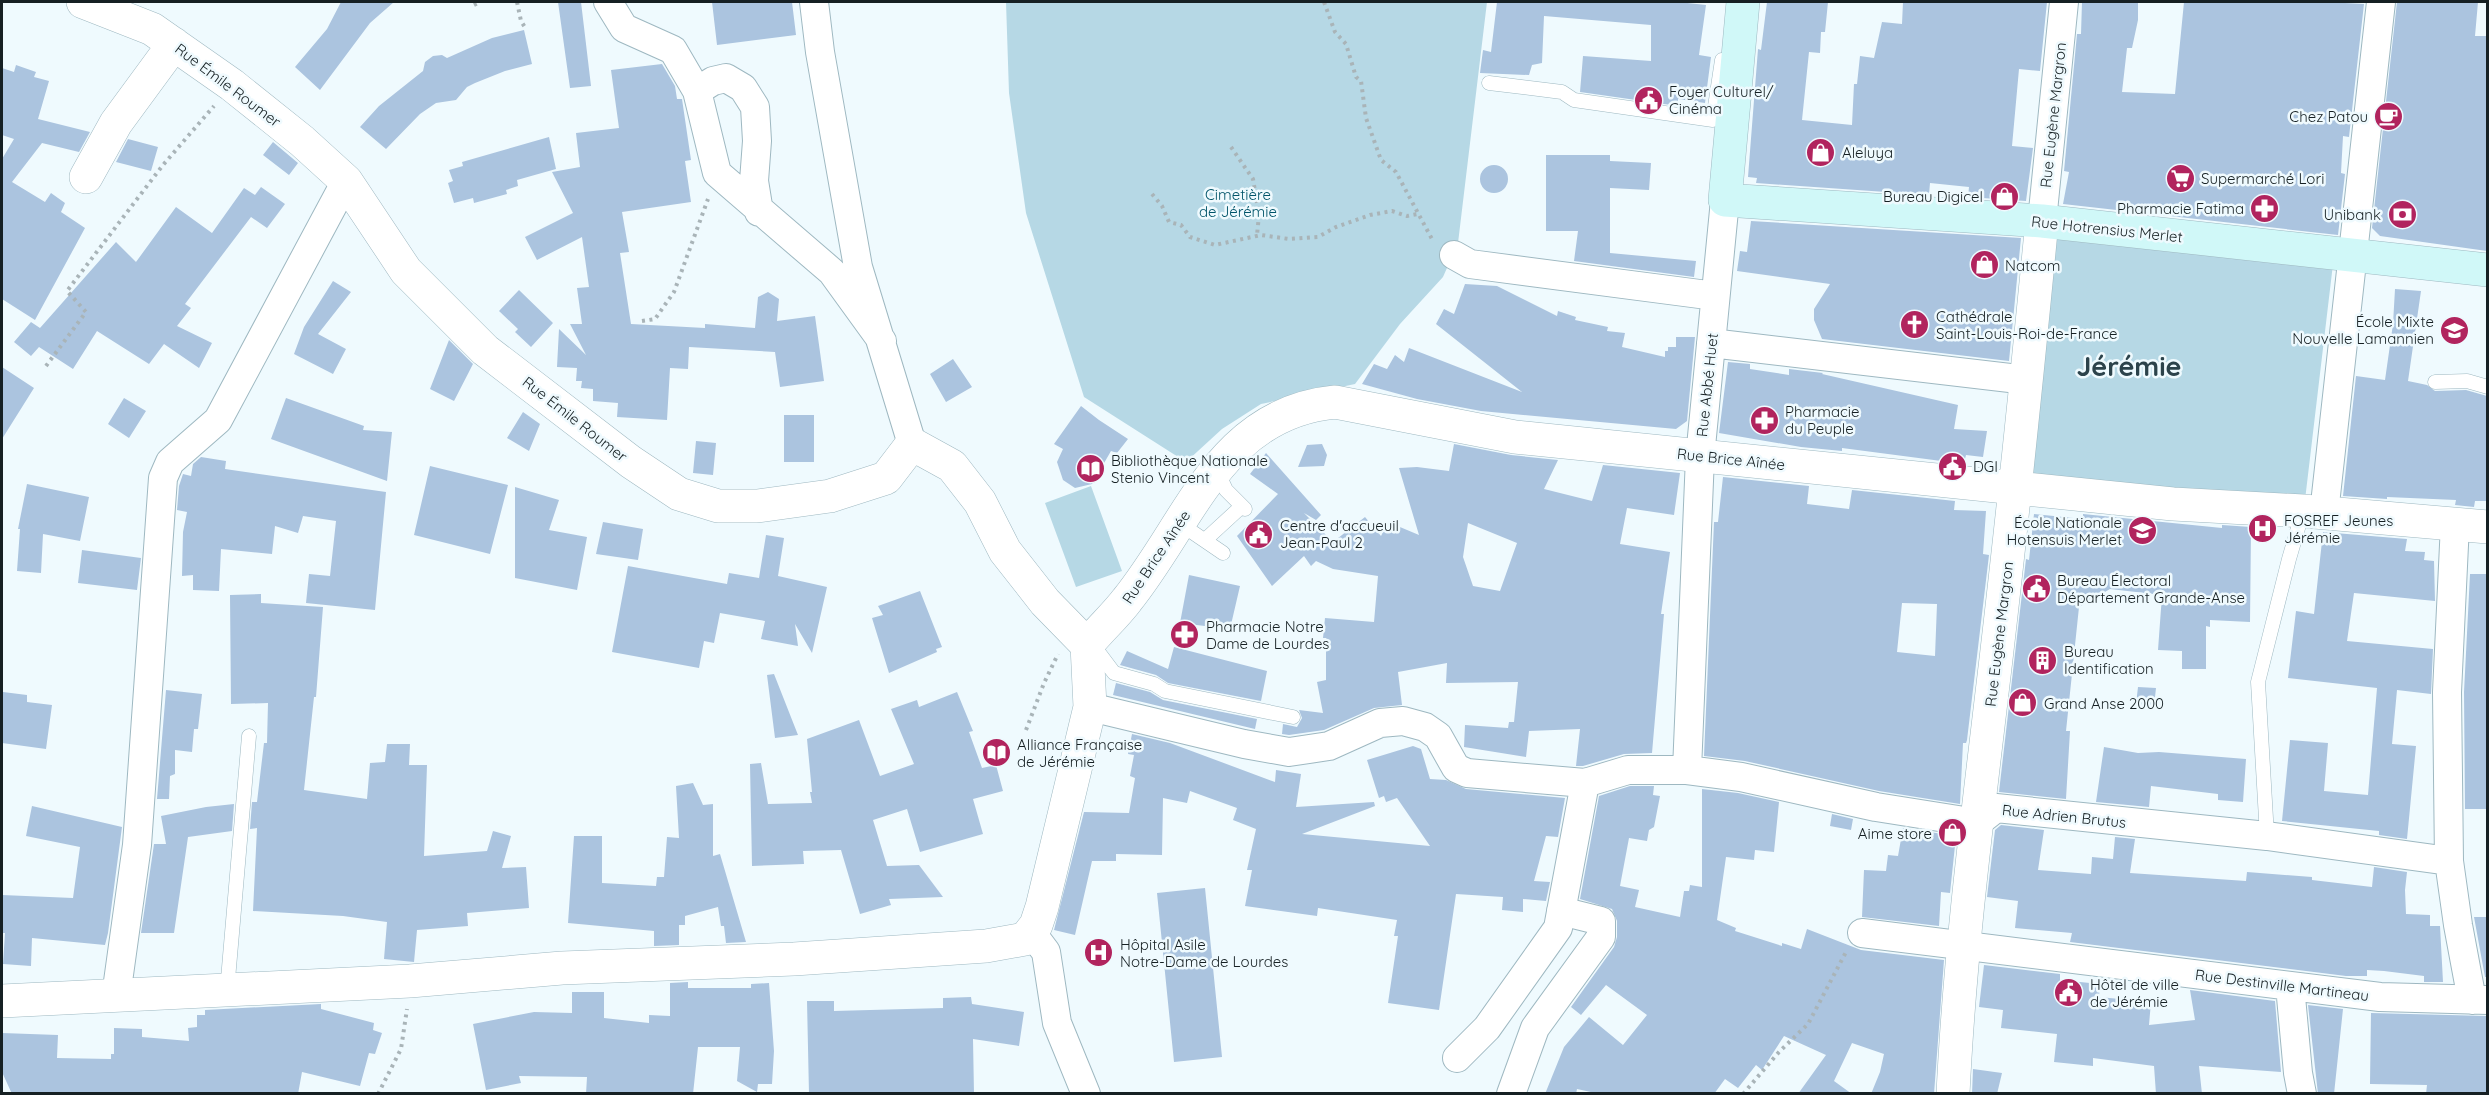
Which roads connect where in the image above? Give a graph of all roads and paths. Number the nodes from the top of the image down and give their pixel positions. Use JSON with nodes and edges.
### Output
{"nodes":[{"id":1,"x":83,"y":2,"type":"edge"},
{"id":2,"x":480,"y":2,"type":"edge"},
{"id":3,"x":517,"y":2,"type":"edge"},
{"id":4,"x":608,"y":2,"type":"edge"},
{"id":5,"x":814,"y":2,"type":"edge"},
{"id":6,"x":1323,"y":2,"type":"edge"},
{"id":7,"x":1743,"y":2,"type":"edge"},
{"id":8,"x":2064,"y":2,"type":"edge"},
{"id":9,"x":2381,"y":2,"type":"edge"},
{"id":10,"x":474,"y":5,"type":"dead end"},
{"id":11,"x":526,"y":29,"type":"dead end"},
{"id":12,"x":174,"y":44,"type":"junction"},
{"id":13,"x":1741,"y":47,"type":"junction"},
{"id":14,"x":1489,"y":83,"type":"dead end"},
{"id":15,"x":232,"y":85,"type":"junction"},
{"id":16,"x":697,"y":91,"type":"junction"},
{"id":17,"x":1231,"y":147,"type":"dead end"},
{"id":18,"x":717,"y":173,"type":"junction"},
{"id":19,"x":86,"y":177,"type":"dead end"},
{"id":20,"x":346,"y":181,"type":"junction"},
{"id":21,"x":1152,"y":194,"type":"dead end"},
{"id":22,"x":1725,"y":200,"type":"junction"},
{"id":23,"x":759,"y":212,"type":"junction"},
{"id":24,"x":1418,"y":214,"type":"junction"},
{"id":25,"x":2042,"y":221,"type":"junction"},
{"id":26,"x":1257,"y":235,"type":"junction"},
{"id":27,"x":1454,"y":255,"type":"joint"},
{"id":28,"x":2354,"y":255,"type":"junction"},
{"id":29,"x":2487,"y":270,"type":"edge"},
{"id":30,"x":1715,"y":296,"type":"junction"},
{"id":31,"x":642,"y":321,"type":"dead end"},
{"id":32,"x":882,"y":341,"type":"junction"},
{"id":33,"x":1711,"y":343,"type":"junction"},
{"id":34,"x":46,"y":366,"type":"dead end"},
{"id":35,"x":2027,"y":381,"type":"junction"},
{"id":36,"x":2435,"y":382,"type":"dead end"},
{"id":37,"x":2487,"y":387,"type":"edge"},
{"id":38,"x":912,"y":444,"type":"junction"},
{"id":39,"x":1700,"y":457,"type":"junction"},
{"id":40,"x":1217,"y":471,"type":"junction"},
{"id":41,"x":2016,"y":489,"type":"junction"},
{"id":42,"x":2314,"y":512,"type":"junction"},
{"id":43,"x":2455,"y":524,"type":"junction"},
{"id":44,"x":2487,"y":527,"type":"edge"},
{"id":45,"x":1192,"y":531,"type":"junction"},
{"id":46,"x":1223,"y":553,"type":"dead end"},
{"id":47,"x":1084,"y":639,"type":"junction"},
{"id":48,"x":1090,"y":707,"type":"junction"},
{"id":49,"x":1293,"y":717,"type":"dead end"},
{"id":50,"x":1026,"y":730,"type":"dead end"},
{"id":51,"x":249,"y":736,"type":"dead end"},
{"id":52,"x":1687,"y":771,"type":"junction"},
{"id":53,"x":1585,"y":783,"type":"junction"},
{"id":54,"x":1977,"y":823,"type":"junction"},
{"id":55,"x":2267,"y":836,"type":"junction"},
{"id":56,"x":2449,"y":861,"type":"junction"},
{"id":57,"x":1562,"y":911,"type":"junction"},
{"id":58,"x":1031,"y":932,"type":"junction"},
{"id":59,"x":1862,"y":933,"type":"joint"},
{"id":60,"x":1965,"y":945,"type":"junction"},
{"id":61,"x":410,"y":981,"type":"junction"},
{"id":62,"x":2290,"y":986,"type":"junction"},
{"id":63,"x":227,"y":991,"type":"junction"},
{"id":64,"x":116,"y":996,"type":"junction"},
{"id":65,"x":2480,"y":1000,"type":"edge"},
{"id":66,"x":2,"y":1001,"type":"edge"},
{"id":67,"x":1457,"y":1058,"type":"dead end"},
{"id":68,"x":378,"y":1094,"type":"edge"},
{"id":69,"x":1086,"y":1094,"type":"edge"},
{"id":70,"x":1511,"y":1094,"type":"edge"},
{"id":71,"x":1743,"y":1094,"type":"edge"},
{"id":72,"x":1953,"y":1094,"type":"edge"},
{"id":73,"x":2302,"y":1094,"type":"edge"}],
"edges":[{"from":1,"to":12,"type":"street","name":"Rue Émile Roumer"},
{"from":2,"to":10,"type":"path"},
{"from":3,"to":11,"type":"path"},
{"from":4,"to":16,"type":"street"},
{"from":5,"to":32,"type":"street"},
{"from":6,"to":24,"type":"path"},
{"from":7,"to":13,"type":"main road","name":"Rue Abbé Huet"},
{"from":8,"to":25,"type":"street","name":"Rue Eugène Margron"},
{"from":9,"to":28,"type":"street"},
{"from":12,"to":15,"type":"street","name":"Rue Émile Roumer"},
{"from":12,"to":19,"type":"street"},
{"from":13,"to":14,"type":"lane"},
{"from":13,"to":22,"type":"main road","name":"Rue Abbé Huet"},
{"from":15,"to":20,"type":"street","name":"Rue Émile Roumer"},
{"from":15,"to":34,"type":"path"},
{"from":16,"to":18,"type":"street"},
{"from":16,"to":23,"type":"street"},
{"from":17,"to":26,"type":"path"},
{"from":18,"to":23,"type":"street"},
{"from":18,"to":31,"type":"path"},
{"from":20,"to":38,"type":"street","name":"Rue Émile Roumer"},
{"from":20,"to":64,"type":"street"},
{"from":21,"to":26,"type":"path"},
{"from":22,"to":25,"type":"main road","name":"Rue Hotrensius Merlet"},
{"from":22,"to":30,"type":"street","name":"Rue Abbé Huet"},
{"from":23,"to":32,"type":"street"},
{"from":24,"to":26,"type":"path"},
{"from":24,"to":27,"type":"path"},
{"from":25,"to":28,"type":"main road","name":"Rue Hotrensius Merlet"},
{"from":25,"to":35,"type":"street","name":"Rue Eugène Margron"},
{"from":27,"to":30,"type":"street"},
{"from":28,"to":29,"type":"main road","name":"Rue Hotrensius Merlet"},
{"from":28,"to":42,"type":"street"},
{"from":30,"to":33,"type":"street","name":"Rue Abbé Huet"},
{"from":32,"to":38,"type":"street"},
{"from":33,"to":35,"type":"street"},
{"from":33,"to":39,"type":"street","name":"Rue Abbé Huet"},
{"from":35,"to":41,"type":"street","name":"Rue Eugène Margron"},
{"from":36,"to":37,"type":"lane"},
{"from":38,"to":47,"type":"street"},
{"from":39,"to":40,"type":"street","name":"Rue Brice Aînée"},
{"from":39,"to":41,"type":"street","name":"Rue Brice Aînée"},
{"from":39,"to":52,"type":"street","name":"Rue Abbé Huet"},
{"from":40,"to":45,"type":"street","name":"Rue Brice Aînée"},
{"from":40,"to":45,"type":"lane"},
{"from":41,"to":42,"type":"street","name":"Rue Brice Aînée"},
{"from":41,"to":54,"type":"street","name":"Rue Eugène Margron"},
{"from":42,"to":43,"type":"street","name":"Rue Brice Aînée"},
{"from":42,"to":55,"type":"lane"},
{"from":43,"to":44,"type":"street","name":"Rue Brice Aînée"},
{"from":43,"to":56,"type":"street"},
{"from":45,"to":46,"type":"lane"},
{"from":45,"to":47,"type":"street","name":"Rue Brice Aînée"},
{"from":47,"to":48,"type":"street"},
{"from":47,"to":49,"type":"lane"},
{"from":47,"to":50,"type":"path"},
{"from":48,"to":53,"type":"street"},
{"from":48,"to":58,"type":"street"},
{"from":51,"to":63,"type":"lane"},
{"from":52,"to":53,"type":"street"},
{"from":52,"to":54,"type":"street"},
{"from":53,"to":57,"type":"street"},
{"from":54,"to":55,"type":"street","name":"Rue Adrien Brutus"},
{"from":54,"to":60,"type":"street","name":"Rue Eugène Margron"},
{"from":55,"to":56,"type":"street","name":"Rue Adrien Brutus"},
{"from":56,"to":65,"type":"street"},
{"from":57,"to":67,"type":"street"},
{"from":57,"to":70,"type":"street"},
{"from":58,"to":61,"type":"street"},
{"from":58,"to":69,"type":"street"},
{"from":59,"to":60,"type":"street","name":"Rue Destinville Martineau"},
{"from":59,"to":71,"type":"path"},
{"from":60,"to":62,"type":"street","name":"Rue Destinville Martineau"},
{"from":60,"to":72,"type":"street","name":"Rue Eugène Margron"},
{"from":61,"to":63,"type":"street"},
{"from":61,"to":68,"type":"path"},
{"from":62,"to":65,"type":"street","name":"Rue Destinville Martineau"},
{"from":62,"to":73,"type":"street"},
{"from":63,"to":64,"type":"street"},
{"from":64,"to":66,"type":"street"}]}
